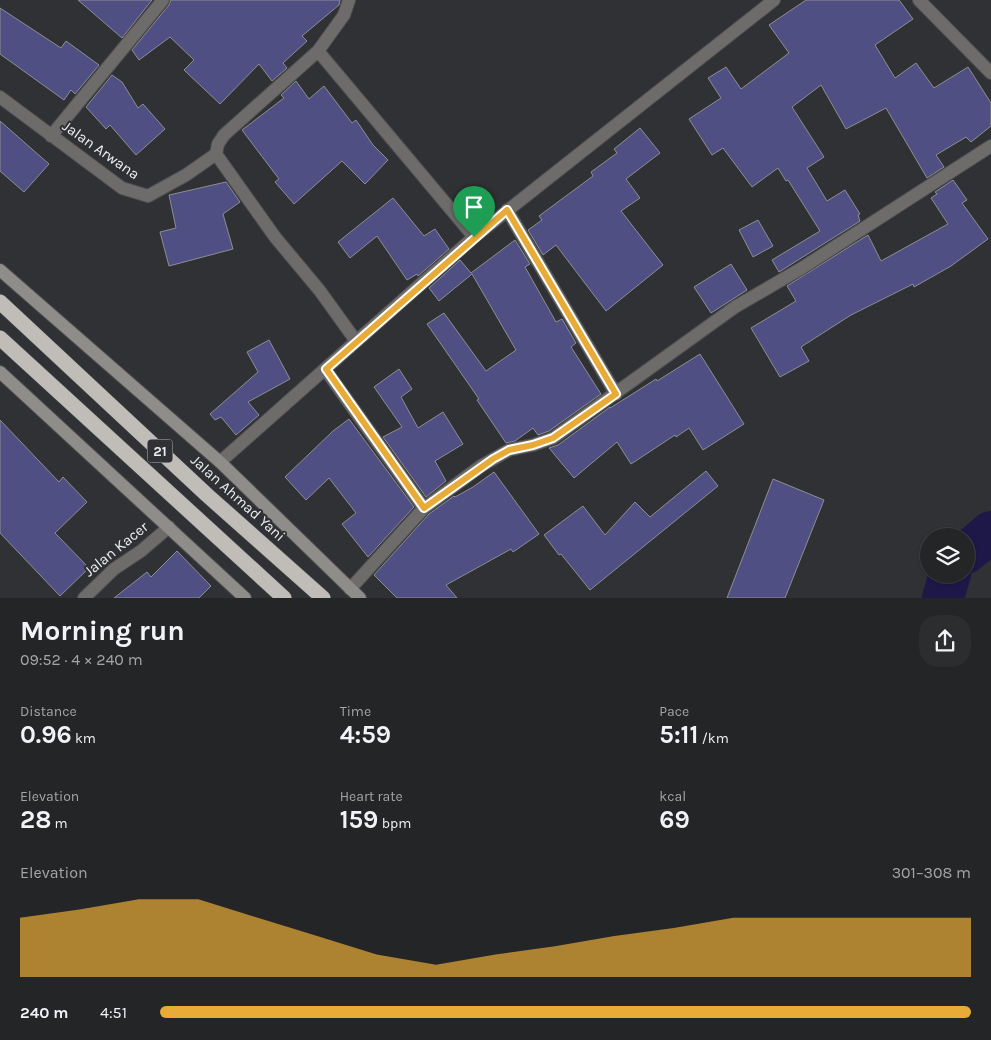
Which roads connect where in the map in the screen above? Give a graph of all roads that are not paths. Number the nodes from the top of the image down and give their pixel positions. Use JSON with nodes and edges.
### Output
{"nodes":[{"id":1,"x":163,"y":0,"type":"edge"},
{"id":2,"x":349,"y":0,"type":"edge"},
{"id":3,"x":774,"y":0,"type":"edge"},
{"id":4,"x":920,"y":0,"type":"edge"},
{"id":5,"x":318,"y":52,"type":"junction"},
{"id":6,"x":991,"y":73,"type":"edge"},
{"id":7,"x":0,"y":97,"type":"edge"},
{"id":8,"x":51,"y":136,"type":"junction"},
{"id":9,"x":991,"y":146,"type":"edge"},
{"id":10,"x":216,"y":154,"type":"junction"},
{"id":11,"x":507,"y":210,"type":"junction"},
{"id":12,"x":474,"y":237,"type":"junction"},
{"id":13,"x":0,"y":270,"type":"edge"},
{"id":14,"x":0,"y":302,"type":"edge"},
{"id":15,"x":0,"y":338,"type":"edge"},
{"id":16,"x":356,"y":341,"type":"junction"},
{"id":17,"x":326,"y":369,"type":"junction"},
{"id":18,"x":0,"y":372,"type":"edge"},
{"id":19,"x":616,"y":394,"type":"junction"},
{"id":20,"x":220,"y":462,"type":"junction"},
{"id":21,"x":207,"y":495,"type":"junction"},
{"id":22,"x":424,"y":508,"type":"junction"},
{"id":23,"x":192,"y":514,"type":"junction"},
{"id":24,"x":169,"y":527,"type":"junction"},
{"id":25,"x":355,"y":593,"type":"edge"},
{"id":26,"x":84,"y":598,"type":"edge"},
{"id":27,"x":245,"y":598,"type":"edge"},
{"id":28,"x":284,"y":598,"type":"edge"},
{"id":29,"x":323,"y":598,"type":"edge"}],
"edges":[{"from":1,"to":8,"type":"street"},
{"from":2,"to":5,"type":"street","name":"Jalan Arwana"},
{"from":3,"to":11,"type":"street"},
{"from":4,"to":6,"type":"street"},
{"from":5,"to":10,"type":"street","name":"Jalan Arwana"},
{"from":5,"to":12,"type":"street"},
{"from":7,"to":8,"type":"street","name":"Jalan Arwana"},
{"from":8,"to":10,"type":"street","name":"Jalan Arwana"},
{"from":9,"to":19,"type":"street"},
{"from":10,"to":16,"type":"street"},
{"from":11,"to":12,"type":"street"},
{"from":11,"to":19,"type":"street"},
{"from":12,"to":16,"type":"street"},
{"from":13,"to":20,"type":"street"},
{"from":14,"to":21,"type":"highway","name":"Jalan Ahmad Yani","number":"21"},
{"from":15,"to":23,"type":"highway","number":"21"},
{"from":16,"to":17,"type":"street"},
{"from":17,"to":20,"type":"street"},
{"from":17,"to":22,"type":"street"},
{"from":18,"to":24,"type":"street"},
{"from":19,"to":22,"type":"street"},
{"from":20,"to":25,"type":"street"},
{"from":21,"to":23,"type":"highway"},
{"from":21,"to":29,"type":"highway","name":"Jalan Ahmad Yani","number":"21"},
{"from":22,"to":25,"type":"street"},
{"from":23,"to":28,"type":"highway","number":"21"},
{"from":24,"to":26,"type":"street","name":"Jalan Kacer"},
{"from":24,"to":27,"type":"street"}]}
